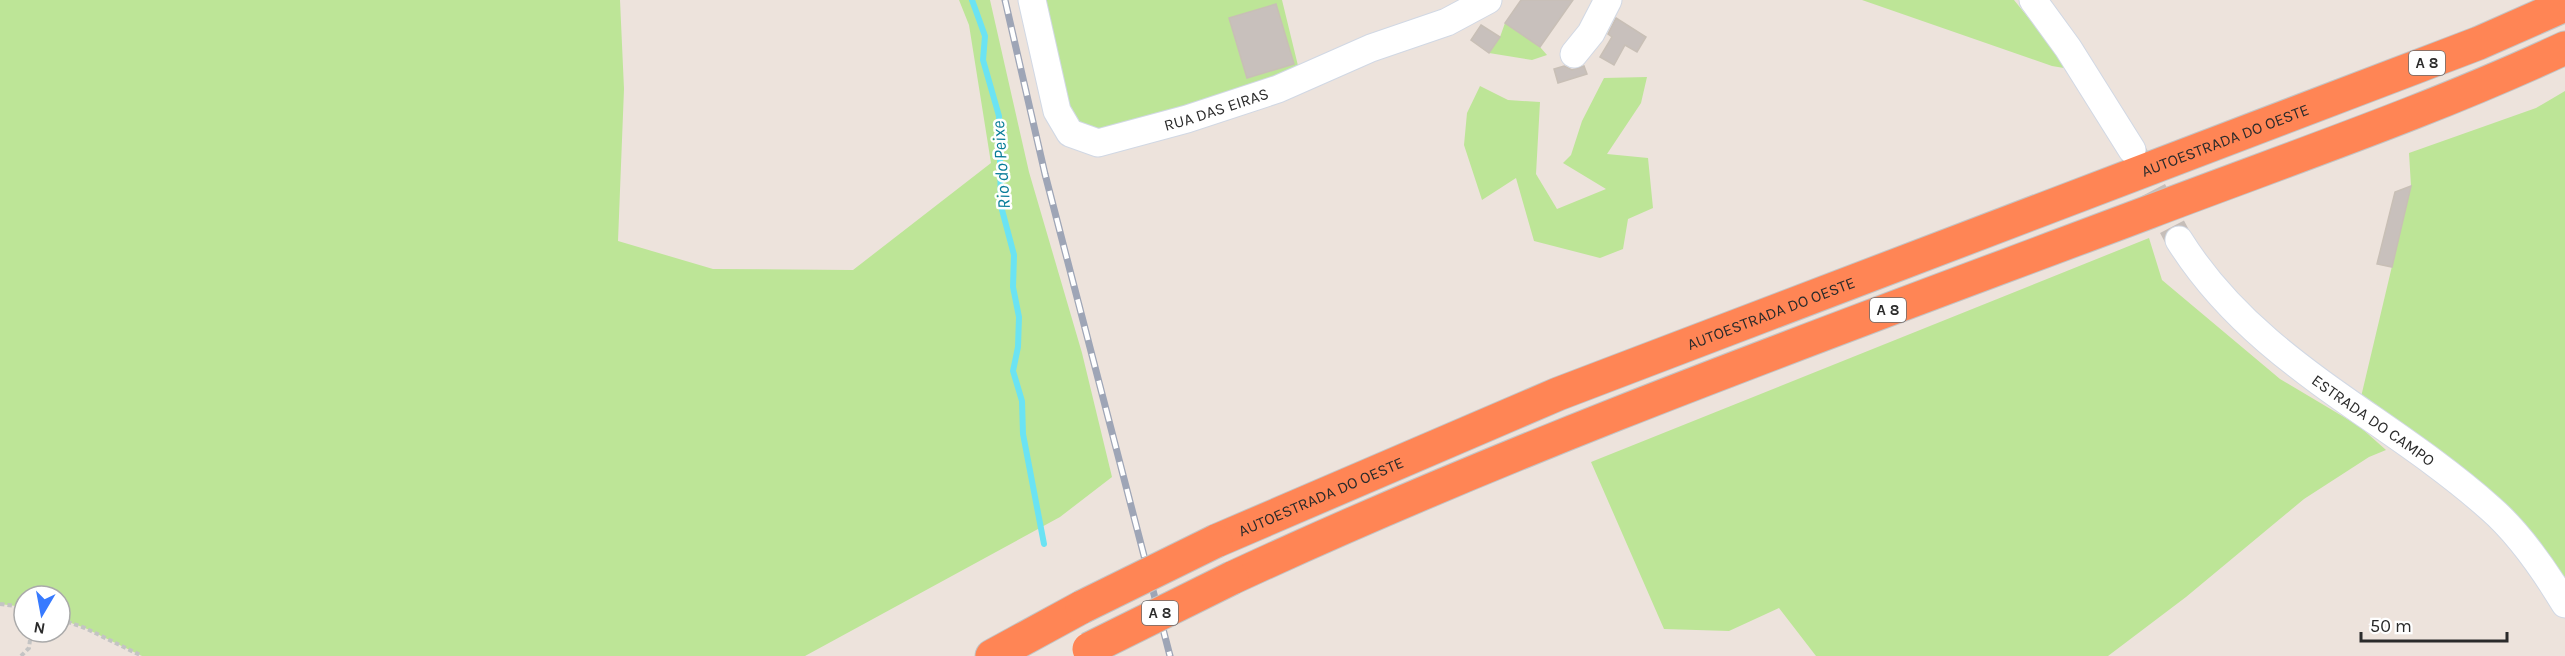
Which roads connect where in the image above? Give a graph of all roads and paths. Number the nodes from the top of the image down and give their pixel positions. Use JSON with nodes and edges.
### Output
{"nodes":[{"id":1,"x":1032,"y":0,"type":"edge"},
{"id":2,"x":1488,"y":0,"type":"edge"},
{"id":3,"x":1608,"y":0,"type":"edge"},
{"id":4,"x":2033,"y":0,"type":"edge"},
{"id":5,"x":2565,"y":5,"type":"edge"},
{"id":6,"x":2565,"y":48,"type":"edge"},
{"id":7,"x":1574,"y":54,"type":"dead end"},
{"id":8,"x":2132,"y":150,"type":"tunnel mouth"},
{"id":9,"x":2179,"y":240,"type":"tunnel mouth"},
{"id":10,"x":2565,"y":604,"type":"edge"},
{"id":11,"x":72,"y":623,"type":"edge"},
{"id":12,"x":30,"y":644,"type":"edge"},
{"id":13,"x":1082,"y":652,"type":"edge"},
{"id":14,"x":21,"y":656,"type":"edge"},
{"id":15,"x":142,"y":656,"type":"edge"},
{"id":16,"x":992,"y":656,"type":"edge"}],
"edges":[{"from":1,"to":2,"type":"street","name":"RUA DAS EIRAS"},
{"from":3,"to":7,"type":"street"},
{"from":4,"to":8,"type":"street"},
{"from":5,"to":16,"type":"highway","name":"AUTOESTRADA DO OESTE","number":"A 8","bridge":true},
{"from":6,"to":13,"type":"highway","number":"A 8","bridge":true},
{"from":9,"to":10,"type":"street","name":"ESTRADA DO CAMPO"},
{"from":11,"to":15,"type":"path"},
{"from":12,"to":14,"type":"path"}]}
